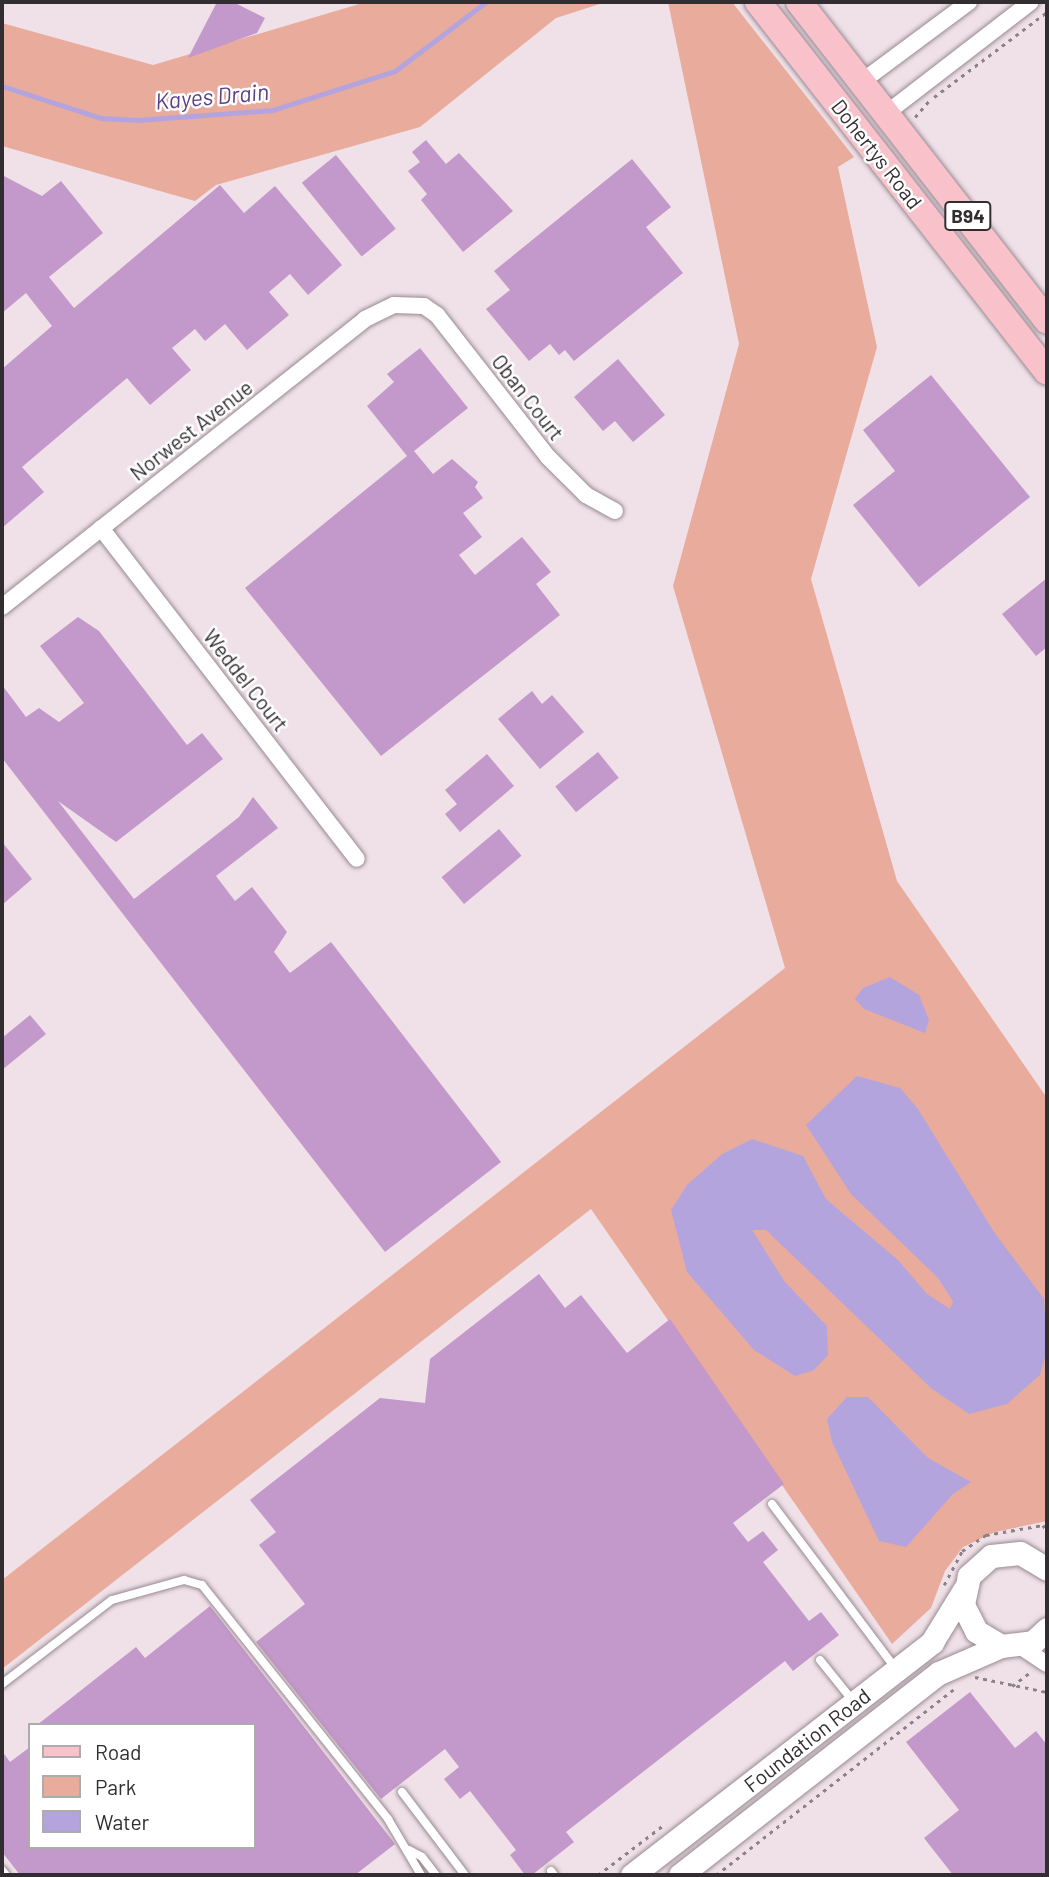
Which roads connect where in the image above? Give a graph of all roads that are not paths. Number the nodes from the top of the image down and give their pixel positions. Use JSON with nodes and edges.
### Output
{"nodes":[{"id":1,"x":758,"y":2,"type":"edge"},
{"id":2,"x":799,"y":2,"type":"edge"},
{"id":3,"x":969,"y":2,"type":"edge"},
{"id":4,"x":1026,"y":3,"type":"edge"},
{"id":5,"x":864,"y":80,"type":"junction"},
{"id":6,"x":888,"y":112,"type":"junction"},
{"id":7,"x":849,"y":118,"type":"junction"},
{"id":8,"x":414,"y":304,"type":"joint"},
{"id":9,"x":1047,"y":321,"type":"edge"},
{"id":10,"x":1047,"y":372,"type":"edge"},
{"id":11,"x":615,"y":511,"type":"dead end"},
{"id":12,"x":102,"y":528,"type":"junction"},
{"id":13,"x":2,"y":607,"type":"edge"},
{"id":14,"x":357,"y":859,"type":"dead end"},
{"id":15,"x":772,"y":1504,"type":"dead end"},
{"id":16,"x":1046,"y":1531,"type":"edge"},
{"id":17,"x":1020,"y":1553,"type":"junction"},
{"id":18,"x":1047,"y":1569,"type":"edge"},
{"id":19,"x":964,"y":1590,"type":"junction"},
{"id":20,"x":1047,"y":1629,"type":"edge"},
{"id":21,"x":1010,"y":1646,"type":"junction"},
{"id":22,"x":820,"y":1660,"type":"dead end"},
{"id":23,"x":1047,"y":1664,"type":"edge"},
{"id":24,"x":897,"y":1670,"type":"junction"},
{"id":25,"x":2,"y":1684,"type":"edge"},
{"id":26,"x":855,"y":1703,"type":"junction"},
{"id":27,"x":402,"y":1791,"type":"dead end"},
{"id":28,"x":409,"y":1850,"type":"junction"},
{"id":29,"x":2,"y":1870,"type":"edge"},
{"id":30,"x":6,"y":1875,"type":"edge"},
{"id":31,"x":421,"y":1875,"type":"edge"},
{"id":32,"x":436,"y":1875,"type":"edge"},
{"id":33,"x":465,"y":1875,"type":"edge"},
{"id":34,"x":632,"y":1875,"type":"edge"},
{"id":35,"x":680,"y":1875,"type":"edge"}],
"edges":[{"from":1,"to":7,"type":"main road","name":"Dohertys Road","number":"B94"},
{"from":2,"to":5,"type":"main road","name":"Dohertys Road","number":"B94"},
{"from":3,"to":5,"type":"street"},
{"from":4,"to":6,"type":"street"},
{"from":5,"to":6,"type":"main road","name":"Dohertys Road","number":"B94"},
{"from":5,"to":7,"type":"main road"},
{"from":6,"to":7,"type":"main road"},
{"from":6,"to":9,"type":"main road","name":"Dohertys Road","number":"B94"},
{"from":7,"to":10,"type":"main road","name":"Dohertys Road","number":"B94"},
{"from":8,"to":11,"type":"street","name":"Oban Court"},
{"from":8,"to":12,"type":"street","name":"Norwest Avenue"},
{"from":12,"to":13,"type":"street","name":"Norwest Avenue"},
{"from":12,"to":14,"type":"street","name":"Weddel Court"},
{"from":15,"to":24,"type":"lane"},
{"from":16,"to":17,"type":"street"},
{"from":17,"to":18,"type":"street"},
{"from":17,"to":19,"type":"street","name":"Foundation Road"},
{"from":19,"to":21,"type":"street"},
{"from":19,"to":24,"type":"street","name":"Foundation Road"},
{"from":20,"to":21,"type":"street","name":"Foundation Road"},
{"from":21,"to":23,"type":"street"},
{"from":21,"to":35,"type":"street","name":"Foundation Road"},
{"from":22,"to":26,"type":"lane"},
{"from":24,"to":26,"type":"street","name":"Foundation Road"},
{"from":25,"to":28,"type":"lane"},
{"from":26,"to":34,"type":"street","name":"Foundation Road"},
{"from":27,"to":33,"type":"lane"},
{"from":28,"to":31,"type":"lane"},
{"from":28,"to":32,"type":"lane"},
{"from":29,"to":30,"type":"lane"}]}
